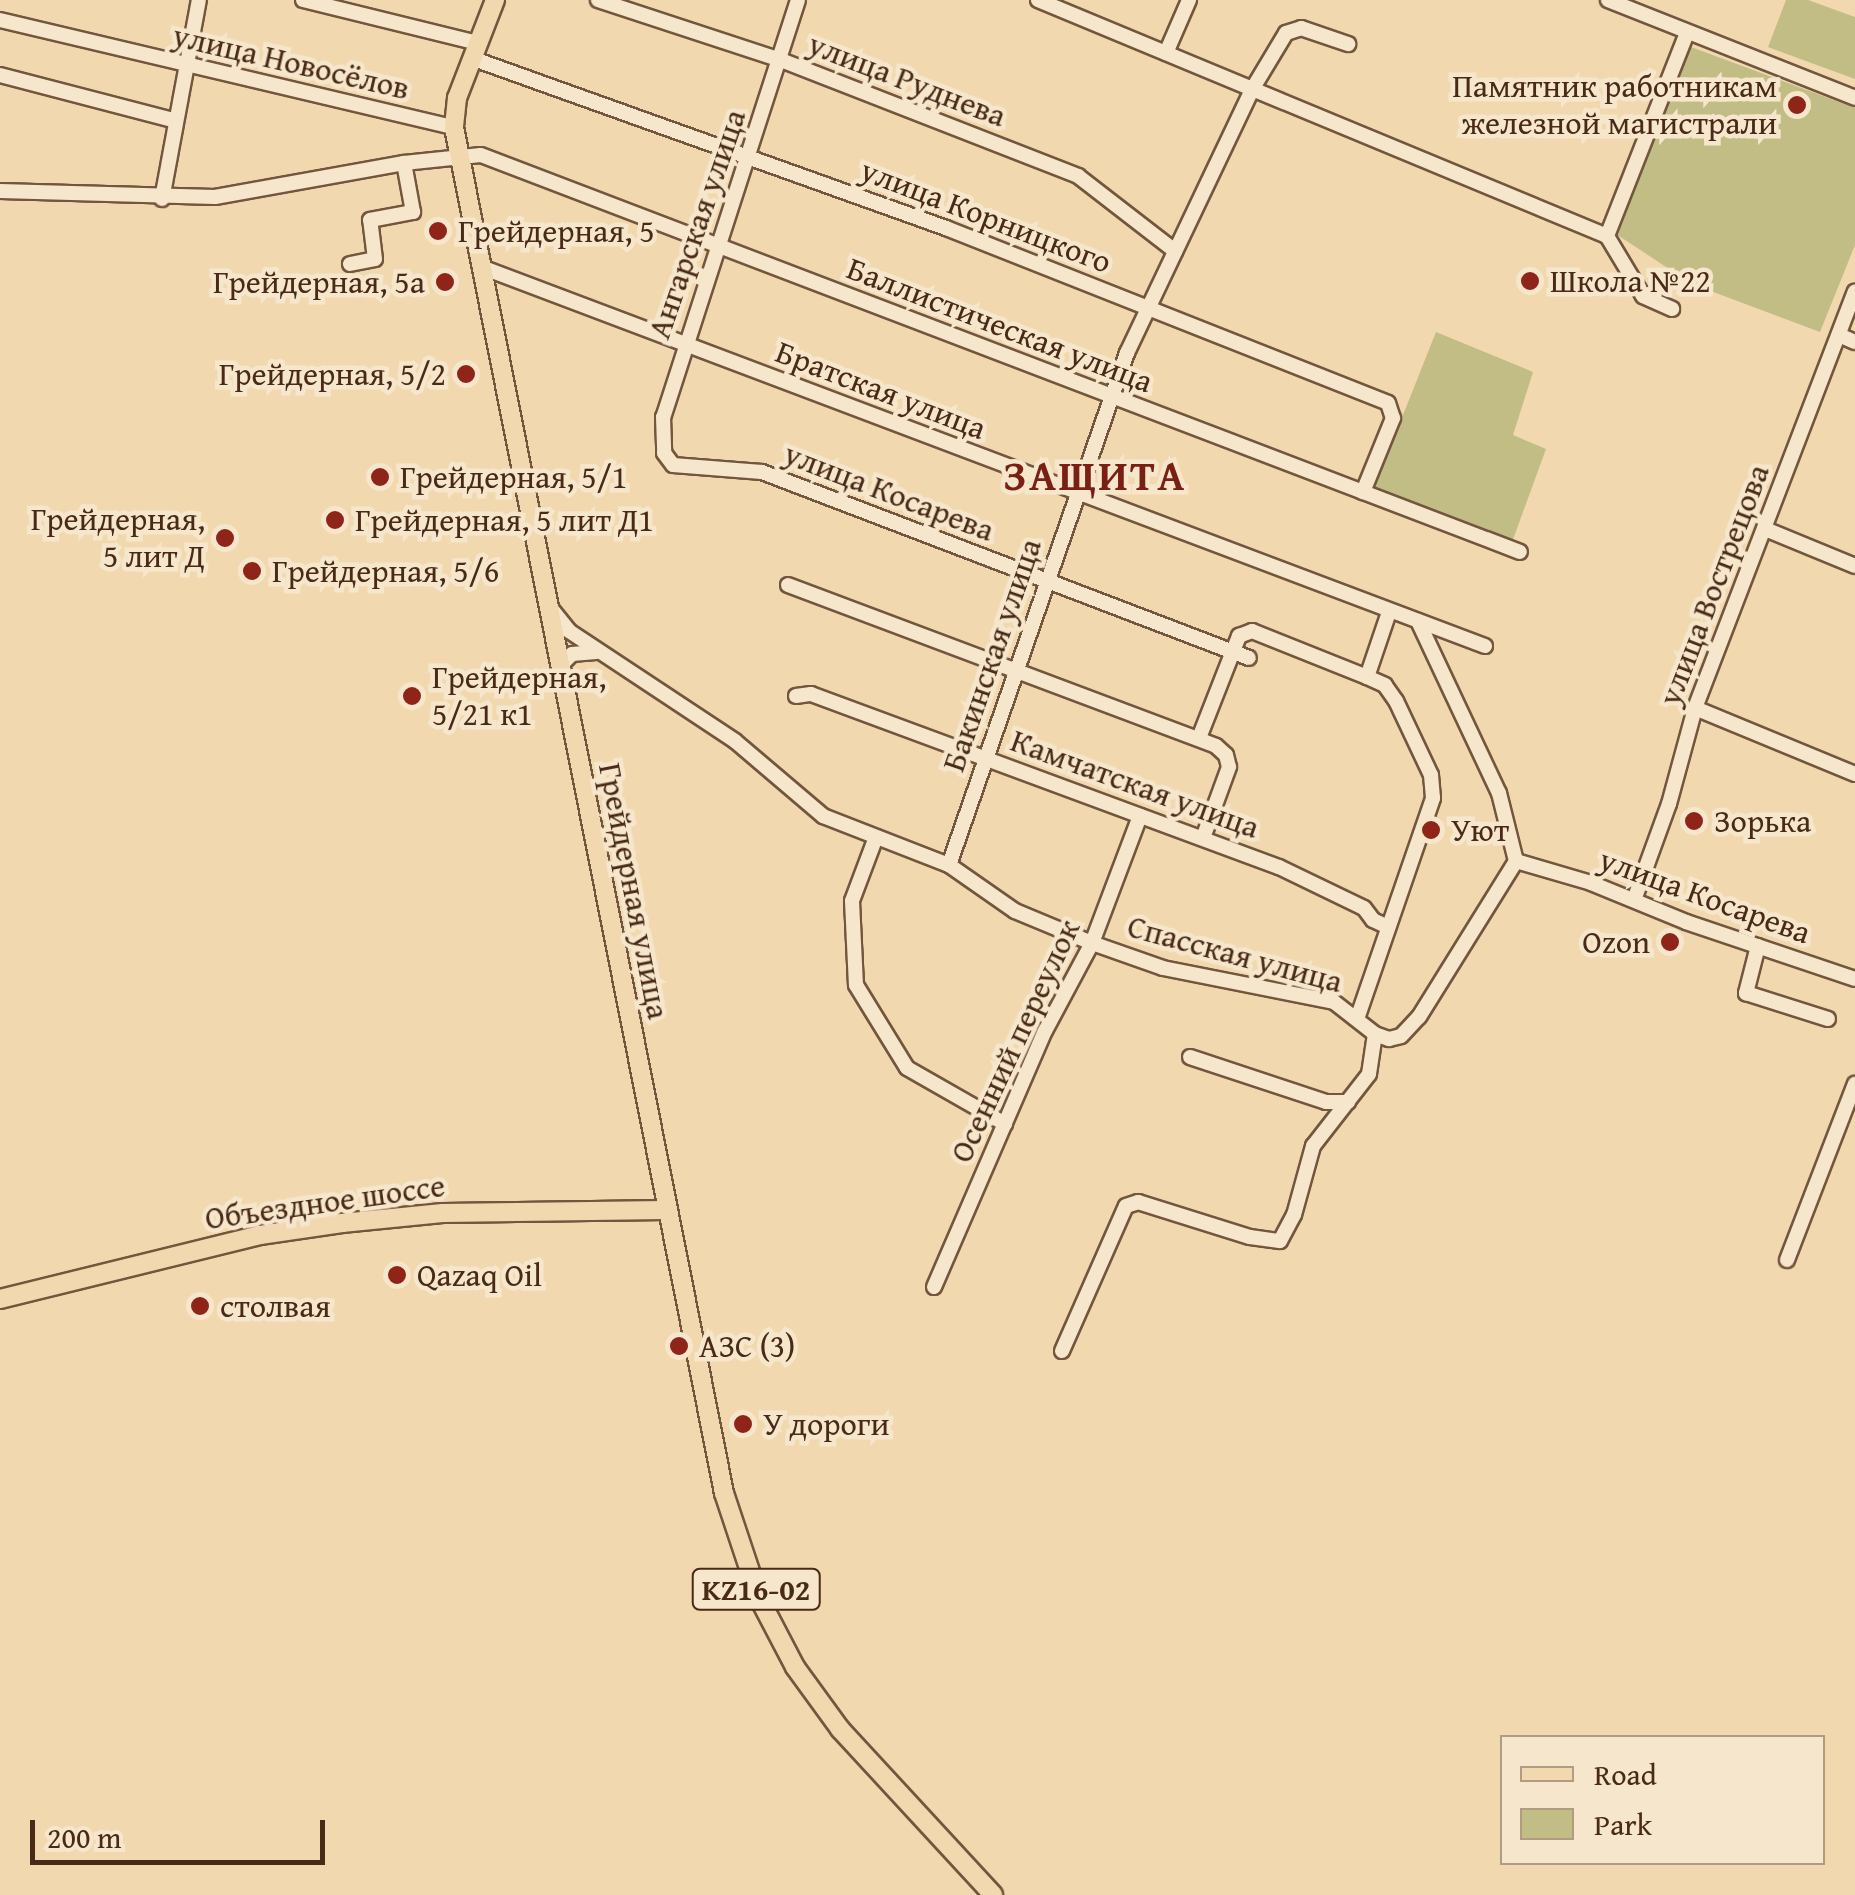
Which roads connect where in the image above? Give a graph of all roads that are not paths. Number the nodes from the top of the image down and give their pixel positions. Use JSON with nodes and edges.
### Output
{"nodes":[{"id":1,"x":199,"y":0,"type":"edge"},
{"id":2,"x":303,"y":0,"type":"edge"},
{"id":3,"x":494,"y":0,"type":"edge"},
{"id":4,"x":598,"y":0,"type":"edge"},
{"id":5,"x":798,"y":0,"type":"edge"},
{"id":6,"x":1038,"y":0,"type":"edge"},
{"id":7,"x":1189,"y":0,"type":"edge"},
{"id":8,"x":1608,"y":0,"type":"edge"},
{"id":9,"x":0,"y":20,"type":"edge"},
{"id":10,"x":1687,"y":33,"type":"junction"},
{"id":11,"x":1348,"y":44,"type":"dead end"},
{"id":12,"x":474,"y":51,"type":"junction"},
{"id":13,"x":1166,"y":52,"type":"junction"},
{"id":14,"x":780,"y":60,"type":"junction"},
{"id":15,"x":188,"y":67,"type":"junction"},
{"id":16,"x":0,"y":75,"type":"edge"},
{"id":17,"x":1253,"y":88,"type":"junction"},
{"id":18,"x":1855,"y":98,"type":"edge"},
{"id":19,"x":176,"y":121,"type":"junction"},
{"id":20,"x":454,"y":128,"type":"junction"},
{"id":21,"x":459,"y":156,"type":"junction"},
{"id":22,"x":750,"y":156,"type":"junction"},
{"id":23,"x":404,"y":162,"type":"junction"},
{"id":24,"x":0,"y":191,"type":"edge"},
{"id":25,"x":162,"y":198,"type":"junction"},
{"id":26,"x":1607,"y":236,"type":"junction"},
{"id":27,"x":721,"y":248,"type":"junction"},
{"id":28,"x":1174,"y":251,"type":"junction"},
{"id":29,"x":350,"y":264,"type":"dead end"},
{"id":30,"x":484,"y":268,"type":"junction"},
{"id":31,"x":1855,"y":292,"type":"edge"},
{"id":32,"x":1149,"y":308,"type":"junction"},
{"id":33,"x":1672,"y":308,"type":"dead end"},
{"id":34,"x":1839,"y":335,"type":"junction"},
{"id":35,"x":1855,"y":342,"type":"edge"},
{"id":36,"x":685,"y":345,"type":"junction"},
{"id":37,"x":1112,"y":398,"type":"junction"},
{"id":38,"x":673,"y":465,"type":"joint"},
{"id":39,"x":1363,"y":492,"type":"junction"},
{"id":40,"x":1078,"y":493,"type":"junction"},
{"id":41,"x":1764,"y":528,"type":"junction"},
{"id":42,"x":1520,"y":552,"type":"dead end"},
{"id":43,"x":1855,"y":566,"type":"edge"},
{"id":44,"x":1046,"y":582,"type":"junction"},
{"id":45,"x":788,"y":585,"type":"dead end"},
{"id":46,"x":547,"y":604,"type":"junction"},
{"id":47,"x":1390,"y":612,"type":"junction"},
{"id":48,"x":1418,"y":621,"type":"junction"},
{"id":49,"x":1484,"y":646,"type":"dead end"},
{"id":50,"x":1232,"y":652,"type":"junction"},
{"id":51,"x":602,"y":654,"type":"junction"},
{"id":52,"x":1249,"y":658,"type":"dead end"},
{"id":53,"x":559,"y":667,"type":"junction"},
{"id":54,"x":1013,"y":671,"type":"junction"},
{"id":55,"x":1367,"y":677,"type":"junction"},
{"id":56,"x":796,"y":696,"type":"dead end"},
{"id":57,"x":1695,"y":708,"type":"junction"},
{"id":58,"x":1200,"y":738,"type":"junction"},
{"id":59,"x":985,"y":758,"type":"junction"},
{"id":60,"x":1855,"y":774,"type":"edge"},
{"id":61,"x":1140,"y":816,"type":"junction"},
{"id":62,"x":876,"y":837,"type":"junction"},
{"id":63,"x":1202,"y":838,"type":"junction"},
{"id":64,"x":1516,"y":861,"type":"junction"},
{"id":65,"x":949,"y":866,"type":"junction"},
{"id":66,"x":1634,"y":900,"type":"junction"},
{"id":67,"x":1388,"y":926,"type":"junction"},
{"id":68,"x":1092,"y":943,"type":"junction"},
{"id":69,"x":1758,"y":946,"type":"junction"},
{"id":70,"x":1855,"y":980,"type":"edge"},
{"id":71,"x":1358,"y":1018,"type":"junction"},
{"id":72,"x":1828,"y":1019,"type":"dead end"},
{"id":73,"x":1375,"y":1034,"type":"junction"},
{"id":74,"x":1190,"y":1058,"type":"dead end"},
{"id":75,"x":1855,"y":1084,"type":"edge"},
{"id":76,"x":1348,"y":1102,"type":"junction"},
{"id":77,"x":1004,"y":1124,"type":"junction"},
{"id":78,"x":665,"y":1210,"type":"junction"},
{"id":79,"x":1788,"y":1260,"type":"dead end"},
{"id":80,"x":934,"y":1288,"type":"dead end"},
{"id":81,"x":0,"y":1299,"type":"edge"},
{"id":82,"x":1062,"y":1351,"type":"dead end"},
{"id":83,"x":992,"y":1895,"type":"edge"}],
"edges":[{"from":1,"to":15,"type":"street"},
{"from":2,"to":12,"type":"street","name":"улица Корницкого"},
{"from":3,"to":12,"type":"main road","name":"Грейдерная улица","number":"KZ16-02"},
{"from":4,"to":14,"type":"street","name":"улица Руднева"},
{"from":5,"to":14,"type":"street","name":"Ангарская улица"},
{"from":6,"to":13,"type":"street"},
{"from":7,"to":13,"type":"street"},
{"from":8,"to":10,"type":"street"},
{"from":9,"to":15,"type":"street","name":"улица Новосёлов"},
{"from":10,"to":18,"type":"street"},
{"from":10,"to":26,"type":"street"},
{"from":11,"to":17,"type":"street","name":"Бакинская улица"},
{"from":12,"to":20,"type":"main road","name":"Грейдерная улица","number":"KZ16-02"},
{"from":12,"to":22,"type":"street","name":"улица Корницкого"},
{"from":13,"to":17,"type":"street"},
{"from":14,"to":22,"type":"street","name":"Ангарская улица"},
{"from":14,"to":28,"type":"street","name":"улица Руднева"},
{"from":15,"to":19,"type":"street"},
{"from":15,"to":20,"type":"street","name":"улица Новосёлов"},
{"from":16,"to":19,"type":"street"},
{"from":17,"to":26,"type":"street"},
{"from":17,"to":28,"type":"street","name":"Бакинская улица"},
{"from":19,"to":25,"type":"street"},
{"from":20,"to":21,"type":"main road","name":"Грейдерная улица","number":"KZ16-02"},
{"from":21,"to":23,"type":"street","name":"Баллистическая улица"},
{"from":21,"to":27,"type":"street","name":"Баллистическая улица"},
{"from":21,"to":30,"type":"main road","name":"Грейдерная улица","number":"KZ16-02"},
{"from":22,"to":27,"type":"street","name":"Ангарская улица"},
{"from":22,"to":32,"type":"street","name":"улица Корницкого"},
{"from":23,"to":25,"type":"street","name":"Баллистическая улица"},
{"from":23,"to":29,"type":"street"},
{"from":24,"to":25,"type":"street","name":"Баллистическая улица"},
{"from":26,"to":33,"type":"street"},
{"from":27,"to":36,"type":"street","name":"Ангарская улица"},
{"from":27,"to":37,"type":"street","name":"Баллистическая улица"},
{"from":28,"to":32,"type":"street","name":"Бакинская улица"},
{"from":30,"to":36,"type":"street","name":"Братская улица"},
{"from":30,"to":46,"type":"main road","name":"Грейдерная улица","number":"KZ16-02"},
{"from":31,"to":34,"type":"street","name":"улица Вострецова"},
{"from":32,"to":37,"type":"street","name":"Бакинская улица"},
{"from":32,"to":39,"type":"street","name":"улица Корницкого"},
{"from":34,"to":35,"type":"street"},
{"from":34,"to":41,"type":"street","name":"улица Вострецова"},
{"from":36,"to":38,"type":"street","name":"Ангарская улица"},
{"from":36,"to":40,"type":"street","name":"Братская улица"},
{"from":37,"to":39,"type":"street","name":"Баллистическая улица"},
{"from":37,"to":40,"type":"street","name":"Бакинская улица"},
{"from":38,"to":44,"type":"street","name":"улица Косарева"},
{"from":39,"to":42,"type":"street","name":"Баллистическая улица"},
{"from":40,"to":44,"type":"street","name":"Бакинская улица"},
{"from":40,"to":47,"type":"street","name":"Братская улица"},
{"from":41,"to":43,"type":"street"},
{"from":41,"to":57,"type":"street","name":"улица Вострецова"},
{"from":44,"to":50,"type":"street","name":"улица Косарева"},
{"from":44,"to":54,"type":"street","name":"Бакинская улица"},
{"from":45,"to":54,"type":"street"},
{"from":46,"to":51,"type":"street","name":"Спасская улица"},
{"from":46,"to":53,"type":"main road","name":"Грейдерная улица","number":"KZ16-02"},
{"from":47,"to":48,"type":"street","name":"Братская улица"},
{"from":47,"to":55,"type":"street"},
{"from":48,"to":49,"type":"street","name":"Братская улица"},
{"from":48,"to":64,"type":"street"},
{"from":50,"to":52,"type":"street","name":"улица Косарева"},
{"from":50,"to":55,"type":"street"},
{"from":50,"to":58,"type":"street"},
{"from":51,"to":53,"type":"street"},
{"from":51,"to":62,"type":"street","name":"Спасская улица"},
{"from":53,"to":78,"type":"main road","name":"Грейдерная улица","number":"KZ16-02"},
{"from":54,"to":58,"type":"street"},
{"from":54,"to":59,"type":"street","name":"Бакинская улица"},
{"from":55,"to":67,"type":"street"},
{"from":56,"to":59,"type":"street","name":"Камчатская улица"},
{"from":57,"to":60,"type":"street"},
{"from":57,"to":66,"type":"street","name":"улица Вострецова"},
{"from":58,"to":63,"type":"street"},
{"from":59,"to":61,"type":"street","name":"Камчатская улица"},
{"from":59,"to":65,"type":"street","name":"Бакинская улица"},
{"from":61,"to":63,"type":"street","name":"Камчатская улица"},
{"from":61,"to":68,"type":"street","name":"Осенний переулок"},
{"from":62,"to":65,"type":"street","name":"Спасская улица"},
{"from":62,"to":77,"type":"street"},
{"from":63,"to":67,"type":"street","name":"Камчатская улица"},
{"from":64,"to":66,"type":"street","name":"улица Косарева"},
{"from":64,"to":73,"type":"street"},
{"from":65,"to":68,"type":"street","name":"Спасская улица"},
{"from":66,"to":69,"type":"street","name":"улица Косарева"},
{"from":67,"to":71,"type":"street"},
{"from":68,"to":71,"type":"street","name":"Спасская улица"},
{"from":68,"to":77,"type":"street","name":"Осенний переулок"},
{"from":69,"to":70,"type":"street","name":"улица Косарева"},
{"from":69,"to":72,"type":"street"},
{"from":71,"to":73,"type":"street","name":"Спасская улица"},
{"from":73,"to":76,"type":"street"},
{"from":74,"to":76,"type":"street"},
{"from":75,"to":79,"type":"street"},
{"from":76,"to":82,"type":"street"},
{"from":77,"to":80,"type":"street","name":"Осенний переулок"},
{"from":78,"to":81,"type":"main road","name":"Объездное шоссе"},
{"from":78,"to":83,"type":"main road","number":"KZ16-02"}]}
